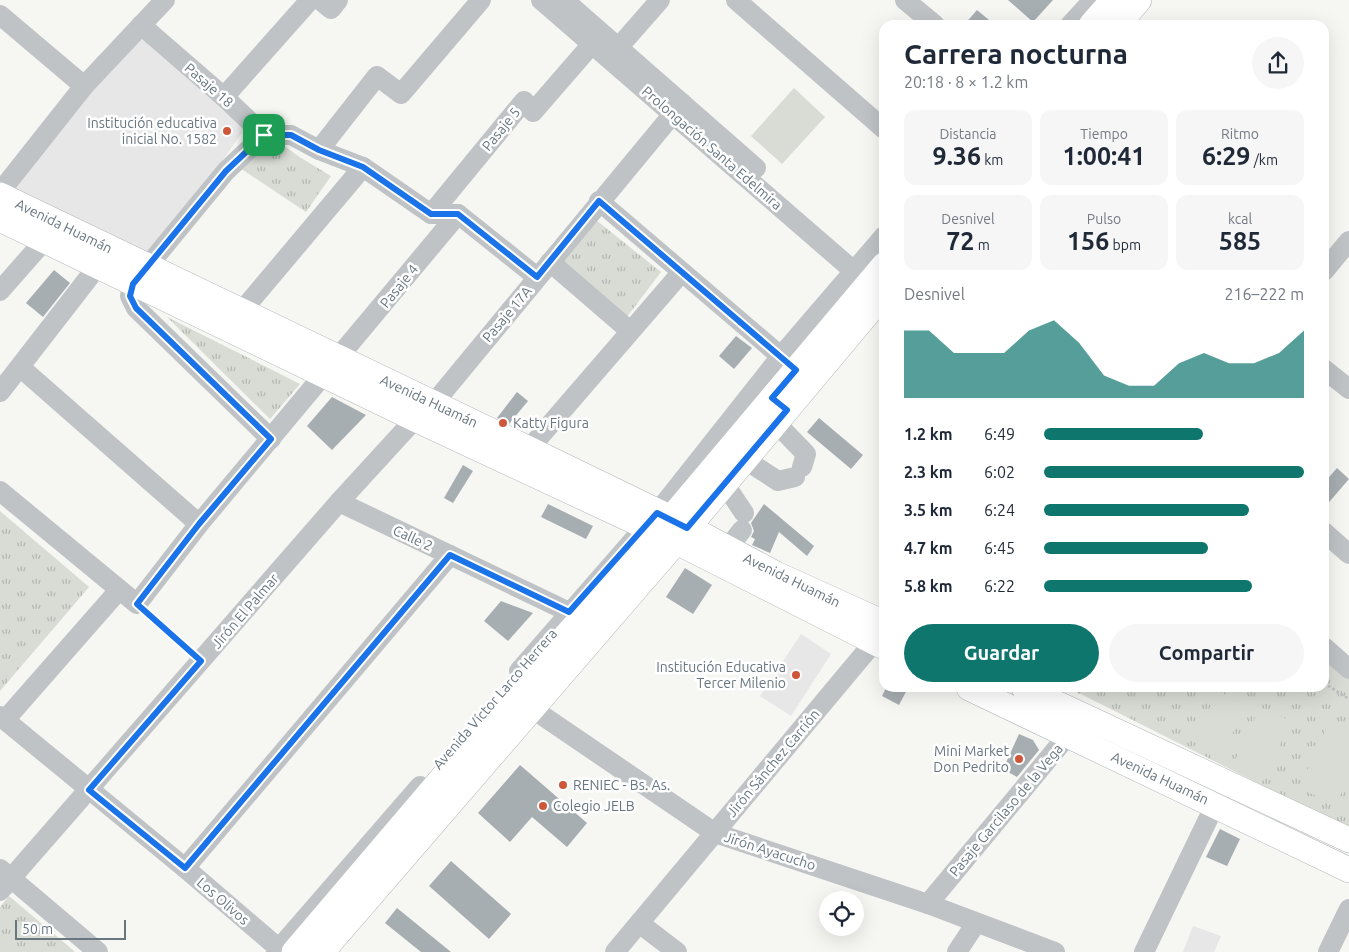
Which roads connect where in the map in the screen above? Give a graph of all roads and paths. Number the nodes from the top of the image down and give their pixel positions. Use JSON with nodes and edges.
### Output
{"nodes":[{"id":1,"x":310,"y":0,"type":"edge"},
{"id":2,"x":320,"y":0,"type":"edge"},
{"id":3,"x":338,"y":0,"type":"edge"},
{"id":4,"x":481,"y":0,"type":"edge"},
{"id":5,"x":541,"y":0,"type":"edge"},
{"id":6,"x":564,"y":0,"type":"edge"},
{"id":7,"x":660,"y":0,"type":"edge"},
{"id":8,"x":736,"y":0,"type":"edge"},
{"id":9,"x":1093,"y":0,"type":"edge"},
{"id":10,"x":1113,"y":0,"type":"edge"},
{"id":11,"x":1139,"y":0,"type":"edge"},
{"id":12,"x":163,"y":1,"type":"edge"},
{"id":13,"x":912,"y":2,"type":"edge"},
{"id":14,"x":0,"y":15,"type":"edge"},
{"id":15,"x":930,"y":20,"type":"edge"},
{"id":16,"x":1075,"y":20,"type":"edge"},
{"id":17,"x":1095,"y":20,"type":"edge"},
{"id":18,"x":1122,"y":20,"type":"edge"},
{"id":19,"x":140,"y":25,"type":"junction"},
{"id":20,"x":592,"y":44,"type":"junction"},
{"id":21,"x":614,"y":52,"type":"junction"},
{"id":22,"x":84,"y":86,"type":"junction"},
{"id":23,"x":224,"y":97,"type":"junction"},
{"id":24,"x":678,"y":108,"type":"junction"},
{"id":25,"x":879,"y":125,"type":"edge"},
{"id":26,"x":264,"y":135,"type":"junction"},
{"id":27,"x":319,"y":150,"type":"junction"},
{"id":28,"x":363,"y":167,"type":"junction"},
{"id":29,"x":3,"y":184,"type":"edge"},
{"id":30,"x":599,"y":201,"type":"junction"},
{"id":31,"x":431,"y":214,"type":"junction"},
{"id":32,"x":458,"y":214,"type":"junction"},
{"id":33,"x":0,"y":219,"type":"edge"},
{"id":34,"x":1349,"y":241,"type":"edge"},
{"id":35,"x":43,"y":242,"type":"junction"},
{"id":36,"x":879,"y":257,"type":"edge"},
{"id":37,"x":1329,"y":265,"type":"edge"},
{"id":38,"x":98,"y":267,"type":"junction"},
{"id":39,"x":543,"y":270,"type":"junction"},
{"id":40,"x":681,"y":273,"type":"junction"},
{"id":41,"x":141,"y":275,"type":"junction"},
{"id":42,"x":874,"y":278,"type":"edge"},
{"id":43,"x":0,"y":291,"type":"edge"},
{"id":44,"x":241,"y":312,"type":"junction"},
{"id":45,"x":630,"y":331,"type":"junction"},
{"id":46,"x":789,"y":363,"type":"junction"},
{"id":47,"x":20,"y":367,"type":"junction"},
{"id":48,"x":332,"y":367,"type":"junction"},
{"id":49,"x":1329,"y":373,"type":"edge"},
{"id":50,"x":1349,"y":389,"type":"edge"},
{"id":51,"x":0,"y":392,"type":"edge"},
{"id":52,"x":434,"y":403,"type":"junction"},
{"id":53,"x":778,"y":410,"type":"junction"},
{"id":54,"x":414,"y":419,"type":"junction"},
{"id":55,"x":271,"y":439,"type":"junction"},
{"id":56,"x":529,"y":449,"type":"junction"},
{"id":57,"x":728,"y":470,"type":"junction"},
{"id":58,"x":0,"y":491,"type":"edge"},
{"id":59,"x":339,"y":502,"type":"junction"},
{"id":60,"x":199,"y":524,"type":"junction"},
{"id":61,"x":665,"y":526,"type":"junction"},
{"id":62,"x":738,"y":531,"type":"junction"},
{"id":63,"x":1329,"y":536,"type":"edge"},
{"id":64,"x":1349,"y":554,"type":"edge"},
{"id":65,"x":450,"y":555,"type":"junction"},
{"id":66,"x":772,"y":582,"type":"junction"},
{"id":67,"x":119,"y":590,"type":"junction"},
{"id":68,"x":137,"y":604,"type":"junction"},
{"id":69,"x":569,"y":612,"type":"junction"},
{"id":70,"x":879,"y":633,"type":"edge"},
{"id":71,"x":879,"y":634,"type":"edge"},
{"id":72,"x":1329,"y":652,"type":"edge"},
{"id":73,"x":201,"y":661,"type":"junction"},
{"id":74,"x":1349,"y":669,"type":"edge"},
{"id":75,"x":1329,"y":687,"type":"edge"},
{"id":76,"x":982,"y":692,"type":"edge"},
{"id":77,"x":1030,"y":692,"type":"edge"},
{"id":78,"x":1349,"y":699,"type":"edge"},
{"id":79,"x":523,"y":702,"type":"junction"},
{"id":80,"x":3,"y":718,"type":"edge"},
{"id":81,"x":1074,"y":724,"type":"junction"},
{"id":82,"x":1226,"y":782,"type":"junction"},
{"id":83,"x":89,"y":790,"type":"junction"},
{"id":84,"x":1214,"y":804,"type":"junction"},
{"id":85,"x":715,"y":833,"type":"junction"},
{"id":86,"x":1349,"y":840,"type":"edge"},
{"id":87,"x":185,"y":868,"type":"junction"},
{"id":88,"x":1349,"y":870,"type":"edge"},
{"id":89,"x":4,"y":880,"type":"edge"},
{"id":90,"x":928,"y":904,"type":"junction"},
{"id":91,"x":1349,"y":908,"type":"edge"},
{"id":92,"x":639,"y":923,"type":"junction"},
{"id":93,"x":976,"y":923,"type":"junction"},
{"id":94,"x":330,"y":940,"type":"edge"},
{"id":95,"x":283,"y":951,"type":"edge"},
{"id":96,"x":97,"y":952,"type":"edge"},
{"id":97,"x":615,"y":952,"type":"edge"},
{"id":98,"x":677,"y":952,"type":"edge"},
{"id":99,"x":958,"y":952,"type":"edge"},
{"id":100,"x":1055,"y":952,"type":"edge"},
{"id":101,"x":1144,"y":952,"type":"edge"},
{"id":102,"x":1328,"y":952,"type":"edge"}],
"edges":[{"from":1,"to":23,"type":"street"},
{"from":2,"to":3,"type":"street"},
{"from":4,"to":27,"type":"street"},
{"from":5,"to":20,"type":"street","name":"Prolongación Santa Edelmira"},
{"from":6,"to":21,"type":"street","name":"Prolongación Santa Edelmira"},
{"from":7,"to":21,"type":"street"},
{"from":8,"to":25,"type":"street"},
{"from":9,"to":16,"type":"street"},
{"from":10,"to":17,"type":"main road"},
{"from":11,"to":18,"type":"main road"},
{"from":12,"to":19,"type":"street"},
{"from":13,"to":15,"type":"street"},
{"from":14,"to":22,"type":"street"},
{"from":19,"to":22,"type":"street"},
{"from":19,"to":23,"type":"street","name":"Pasaje 18"},
{"from":20,"to":21,"type":"street","name":"Prolongación Santa Edelmira"},
{"from":20,"to":31,"type":"street","name":"Pasaje 5"},
{"from":21,"to":24,"type":"street","name":"Prolongación Santa Edelmira"},
{"from":22,"to":29,"type":"street"},
{"from":23,"to":26,"type":"street","name":"Pasaje 18"},
{"from":24,"to":30,"type":"street","name":"Pasaje 17A"},
{"from":24,"to":42,"type":"street","name":"Prolongación Santa Edelmira"},
{"from":26,"to":27,"type":"street"},
{"from":26,"to":41,"type":"street"},
{"from":27,"to":28,"type":"street"},
{"from":28,"to":31,"type":"street"},
{"from":28,"to":44,"type":"street"},
{"from":29,"to":41,"type":"main road","name":"Avenida Huamán"},
{"from":30,"to":39,"type":"street","name":"Pasaje 17A"},
{"from":30,"to":40,"type":"street"},
{"from":31,"to":32,"type":"street"},
{"from":32,"to":39,"type":"street"},
{"from":32,"to":48,"type":"street","name":"Pasaje 4"},
{"from":33,"to":35,"type":"main road","name":"Avenida Huamán"},
{"from":34,"to":37,"type":"street"},
{"from":35,"to":38,"type":"main road","name":"Avenida Huamán"},
{"from":35,"to":43,"type":"street"},
{"from":36,"to":42,"type":"street","name":"Avenida Víctor Larco Herrera"},
{"from":38,"to":41,"type":"main road","name":"Avenida Huamán"},
{"from":38,"to":47,"type":"street"},
{"from":39,"to":45,"type":"street"},
{"from":39,"to":52,"type":"street","name":"Pasaje 17A"},
{"from":40,"to":45,"type":"street"},
{"from":40,"to":46,"type":"street"},
{"from":41,"to":44,"type":"main road","name":"Avenida Huamán"},
{"from":41,"to":48,"type":"main road","name":"Avenida Huamán"},
{"from":41,"to":55,"type":"street"},
{"from":42,"to":46,"type":"main road","name":"Avenida Víctor Larco Herrera"},
{"from":42,"to":53,"type":"main road","name":"Avenida Víctor Larco Herrera"},
{"from":44,"to":48,"type":"main road","name":"Avenida Huamán"},
{"from":45,"to":56,"type":"street"},
{"from":46,"to":53,"type":"main road","name":"Avenida Víctor Larco Herrera"},
{"from":46,"to":61,"type":"street","name":"Avenida Víctor Larco Herrera"},
{"from":47,"to":51,"type":"street"},
{"from":47,"to":60,"type":"street"},
{"from":48,"to":52,"type":"main road","name":"Avenida Huamán"},
{"from":48,"to":54,"type":"main road","name":"Avenida Huamán"},
{"from":48,"to":55,"type":"street","name":"Pasaje 4"},
{"from":49,"to":50,"type":"street"},
{"from":52,"to":54,"type":"street","name":"Jirón El Palmar"},
{"from":52,"to":56,"type":"main road","name":"Avenida Huamán"},
{"from":53,"to":57,"type":"main road","name":"Avenida Víctor Larco Herrera"},
{"from":53,"to":57,"type":"street"},
{"from":54,"to":59,"type":"street","name":"Jirón El Palmar"},
{"from":54,"to":61,"type":"main road","name":"Avenida Huamán"},
{"from":55,"to":60,"type":"street","name":"Pasaje 4"},
{"from":56,"to":61,"type":"main road","name":"Avenida Huamán"},
{"from":57,"to":61,"type":"main road","name":"Avenida Víctor Larco Herrera"},
{"from":57,"to":62,"type":"street"},
{"from":58,"to":67,"type":"street"},
{"from":59,"to":65,"type":"street","name":"Calle 2"},
{"from":59,"to":73,"type":"street","name":"Jirón El Palmar"},
{"from":60,"to":68,"type":"street","name":"Pasaje 4"},
{"from":61,"to":62,"type":"main road","name":"Avenida Huamán"},
{"from":61,"to":66,"type":"main road","name":"Avenida Huamán"},
{"from":61,"to":69,"type":"street","name":"Avenida Víctor Larco Herrera"},
{"from":61,"to":79,"type":"main road","name":"Avenida Víctor Larco Herrera"},
{"from":62,"to":66,"type":"main road","name":"Avenida Huamán"},
{"from":63,"to":64,"type":"street"},
{"from":65,"to":69,"type":"street","name":"Calle 2"},
{"from":65,"to":87,"type":"street"},
{"from":66,"to":70,"type":"main road","name":"Avenida Huamán"},
{"from":67,"to":68,"type":"street"},
{"from":67,"to":80,"type":"street"},
{"from":68,"to":73,"type":"path"},
{"from":69,"to":95,"type":"street","name":"Avenida Víctor Larco Herrera"},
{"from":71,"to":85,"type":"street","name":"Jirón Sánchez Carrión"},
{"from":72,"to":74,"type":"street"},
{"from":73,"to":83,"type":"street","name":"Jirón El Palmar"},
{"from":75,"to":78,"type":"path"},
{"from":76,"to":81,"type":"main road","name":"Avenida Huamán"},
{"from":77,"to":81,"type":"main road","name":"Avenida Huamán"},
{"from":79,"to":85,"type":"street","name":"Jirón Ayacucho"},
{"from":79,"to":94,"type":"main road","name":"Avenida Víctor Larco Herrera"},
{"from":80,"to":83,"type":"street","name":"Los Olivos"},
{"from":81,"to":82,"type":"main road","name":"Avenida Huamán"},
{"from":81,"to":84,"type":"main road","name":"Avenida Huamán"},
{"from":81,"to":90,"type":"street","name":"Pasaje Garcilaso de la Vega"},
{"from":82,"to":84,"type":"street"},
{"from":82,"to":86,"type":"main road","name":"Avenida Huamán"},
{"from":83,"to":87,"type":"street","name":"Los Olivos"},
{"from":83,"to":89,"type":"street","name":"Jirón El Palmar"},
{"from":84,"to":88,"type":"main road","name":"Avenida Huamán"},
{"from":84,"to":101,"type":"street"},
{"from":85,"to":90,"type":"street","name":"Jirón Ayacucho"},
{"from":85,"to":92,"type":"street","name":"Jirón Sánchez Carrión"},
{"from":87,"to":95,"type":"street","name":"Los Olivos"},
{"from":89,"to":96,"type":"street"},
{"from":90,"to":93,"type":"street","name":"Jirón Ayacucho"},
{"from":91,"to":102,"type":"street"},
{"from":92,"to":97,"type":"street","name":"Jirón Sánchez Carrión"},
{"from":92,"to":98,"type":"street"},
{"from":93,"to":99,"type":"street"},
{"from":93,"to":100,"type":"street","name":"Jirón Ayacucho"},
{"from":94,"to":95,"type":"main road","name":"Avenida Víctor Larco Herrera"}]}
